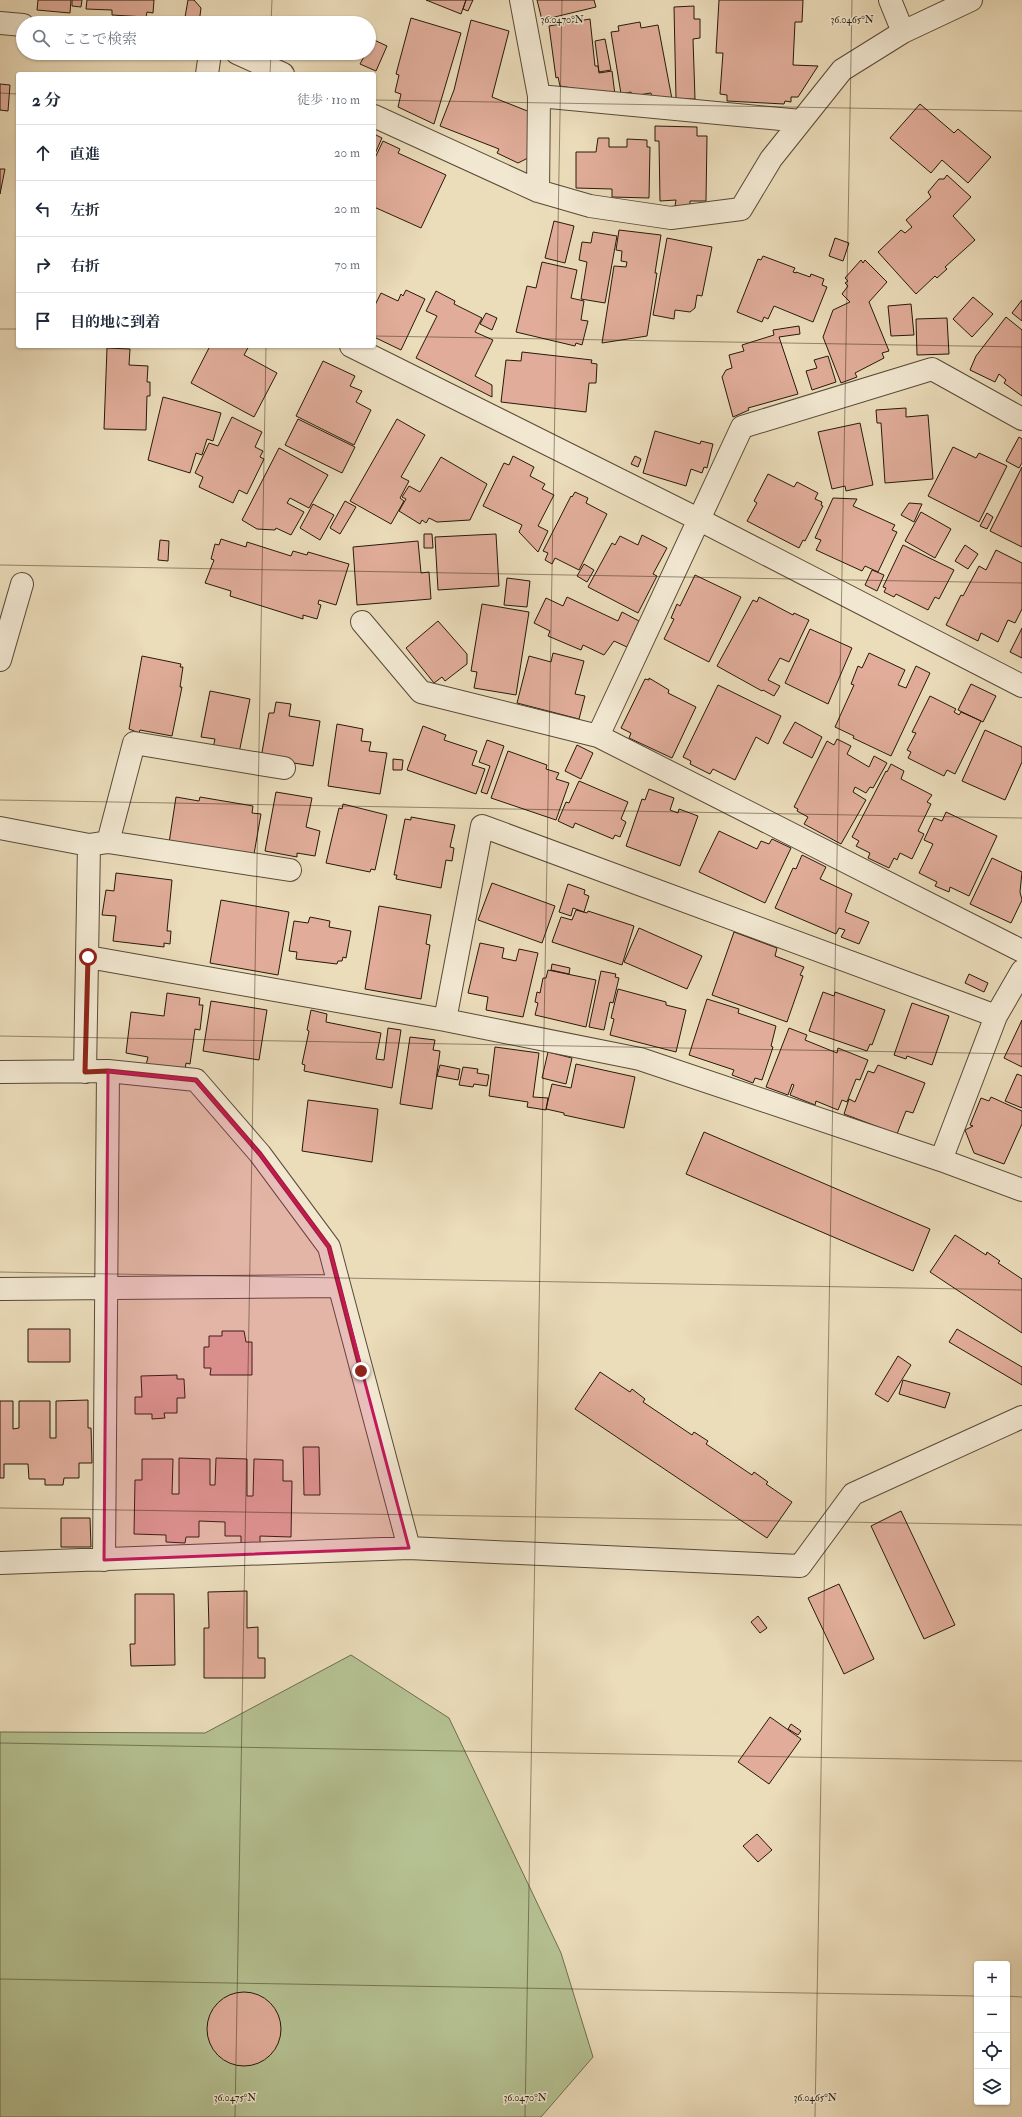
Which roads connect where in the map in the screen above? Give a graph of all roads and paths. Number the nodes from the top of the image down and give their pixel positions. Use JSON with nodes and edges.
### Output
{"nodes":[{"id":1,"x":521,"y":0,"type":"edge"},
{"id":2,"x":890,"y":0,"type":"edge"},
{"id":3,"x":971,"y":0,"type":"edge"},
{"id":4,"x":0,"y":23,"type":"edge"},
{"id":5,"x":16,"y":24,"type":"edge"},
{"id":6,"x":903,"y":32,"type":"junction"},
{"id":7,"x":209,"y":60,"type":"edge"},
{"id":8,"x":252,"y":60,"type":"edge"},
{"id":9,"x":207,"y":72,"type":"edge"},
{"id":10,"x":279,"y":72,"type":"edge"},
{"id":11,"x":539,"y":96,"type":"junction"},
{"id":12,"x":376,"y":117,"type":"edge"},
{"id":13,"x":801,"y":121,"type":"junction"},
{"id":14,"x":538,"y":191,"type":"junction"},
{"id":15,"x":355,"y":348,"type":"edge"},
{"id":16,"x":1022,"y":419,"type":"edge"},
{"id":17,"x":698,"y":519,"type":"junction"},
{"id":18,"x":22,"y":584,"type":"dead end"},
{"id":19,"x":362,"y":622,"type":"dead end"},
{"id":20,"x":0,"y":660,"type":"edge"},
{"id":21,"x":1022,"y":686,"type":"edge"},
{"id":22,"x":598,"y":736,"type":"junction"},
{"id":23,"x":284,"y":768,"type":"dead end"},
{"id":24,"x":0,"y":828,"type":"edge"},
{"id":25,"x":99,"y":844,"type":"junction"},
{"id":26,"x":290,"y":870,"type":"dead end"},
{"id":27,"x":1022,"y":951,"type":"edge"},
{"id":28,"x":88,"y":957,"type":"junction"},
{"id":29,"x":1022,"y":971,"type":"edge"},
{"id":30,"x":996,"y":1016,"type":"junction"},
{"id":31,"x":445,"y":1020,"type":"junction"},
{"id":32,"x":108,"y":1071,"type":"junction"},
{"id":33,"x":0,"y":1072,"type":"edge"},
{"id":34,"x":85,"y":1072,"type":"junction"},
{"id":35,"x":941,"y":1160,"type":"junction"},
{"id":36,"x":1022,"y":1190,"type":"edge"},
{"id":37,"x":338,"y":1286,"type":"junction"},
{"id":38,"x":106,"y":1288,"type":"junction"},
{"id":39,"x":0,"y":1289,"type":"edge"},
{"id":40,"x":1022,"y":1417,"type":"edge"},
{"id":41,"x":409,"y":1548,"type":"junction"},
{"id":42,"x":104,"y":1560,"type":"junction"},
{"id":43,"x":0,"y":1562,"type":"edge"}],
"edges":[{"from":1,"to":11,"type":"street"},
{"from":2,"to":6,"type":"street"},
{"from":3,"to":6,"type":"street"},
{"from":4,"to":5,"type":"street"},
{"from":6,"to":13,"type":"street"},
{"from":7,"to":9,"type":"street"},
{"from":8,"to":10,"type":"street"},
{"from":11,"to":13,"type":"street"},
{"from":11,"to":14,"type":"street"},
{"from":12,"to":14,"type":"street"},
{"from":13,"to":14,"type":"street"},
{"from":15,"to":17,"type":"street"},
{"from":16,"to":17,"type":"street"},
{"from":17,"to":21,"type":"street"},
{"from":17,"to":22,"type":"street"},
{"from":18,"to":20,"type":"street"},
{"from":19,"to":22,"type":"street"},
{"from":22,"to":27,"type":"street"},
{"from":23,"to":25,"type":"street"},
{"from":24,"to":25,"type":"street"},
{"from":25,"to":26,"type":"street"},
{"from":25,"to":28,"type":"street"},
{"from":28,"to":31,"type":"street"},
{"from":28,"to":34,"type":"street"},
{"from":29,"to":30,"type":"street"},
{"from":30,"to":31,"type":"street"},
{"from":30,"to":35,"type":"street"},
{"from":31,"to":35,"type":"street"},
{"from":32,"to":34,"type":"street"},
{"from":32,"to":37,"type":"street"},
{"from":32,"to":38,"type":"street"},
{"from":33,"to":34,"type":"street"},
{"from":35,"to":36,"type":"street"},
{"from":37,"to":38,"type":"street"},
{"from":37,"to":41,"type":"street"},
{"from":38,"to":39,"type":"street"},
{"from":38,"to":42,"type":"street"},
{"from":40,"to":41,"type":"street"},
{"from":41,"to":42,"type":"street"},
{"from":42,"to":43,"type":"street"}]}
